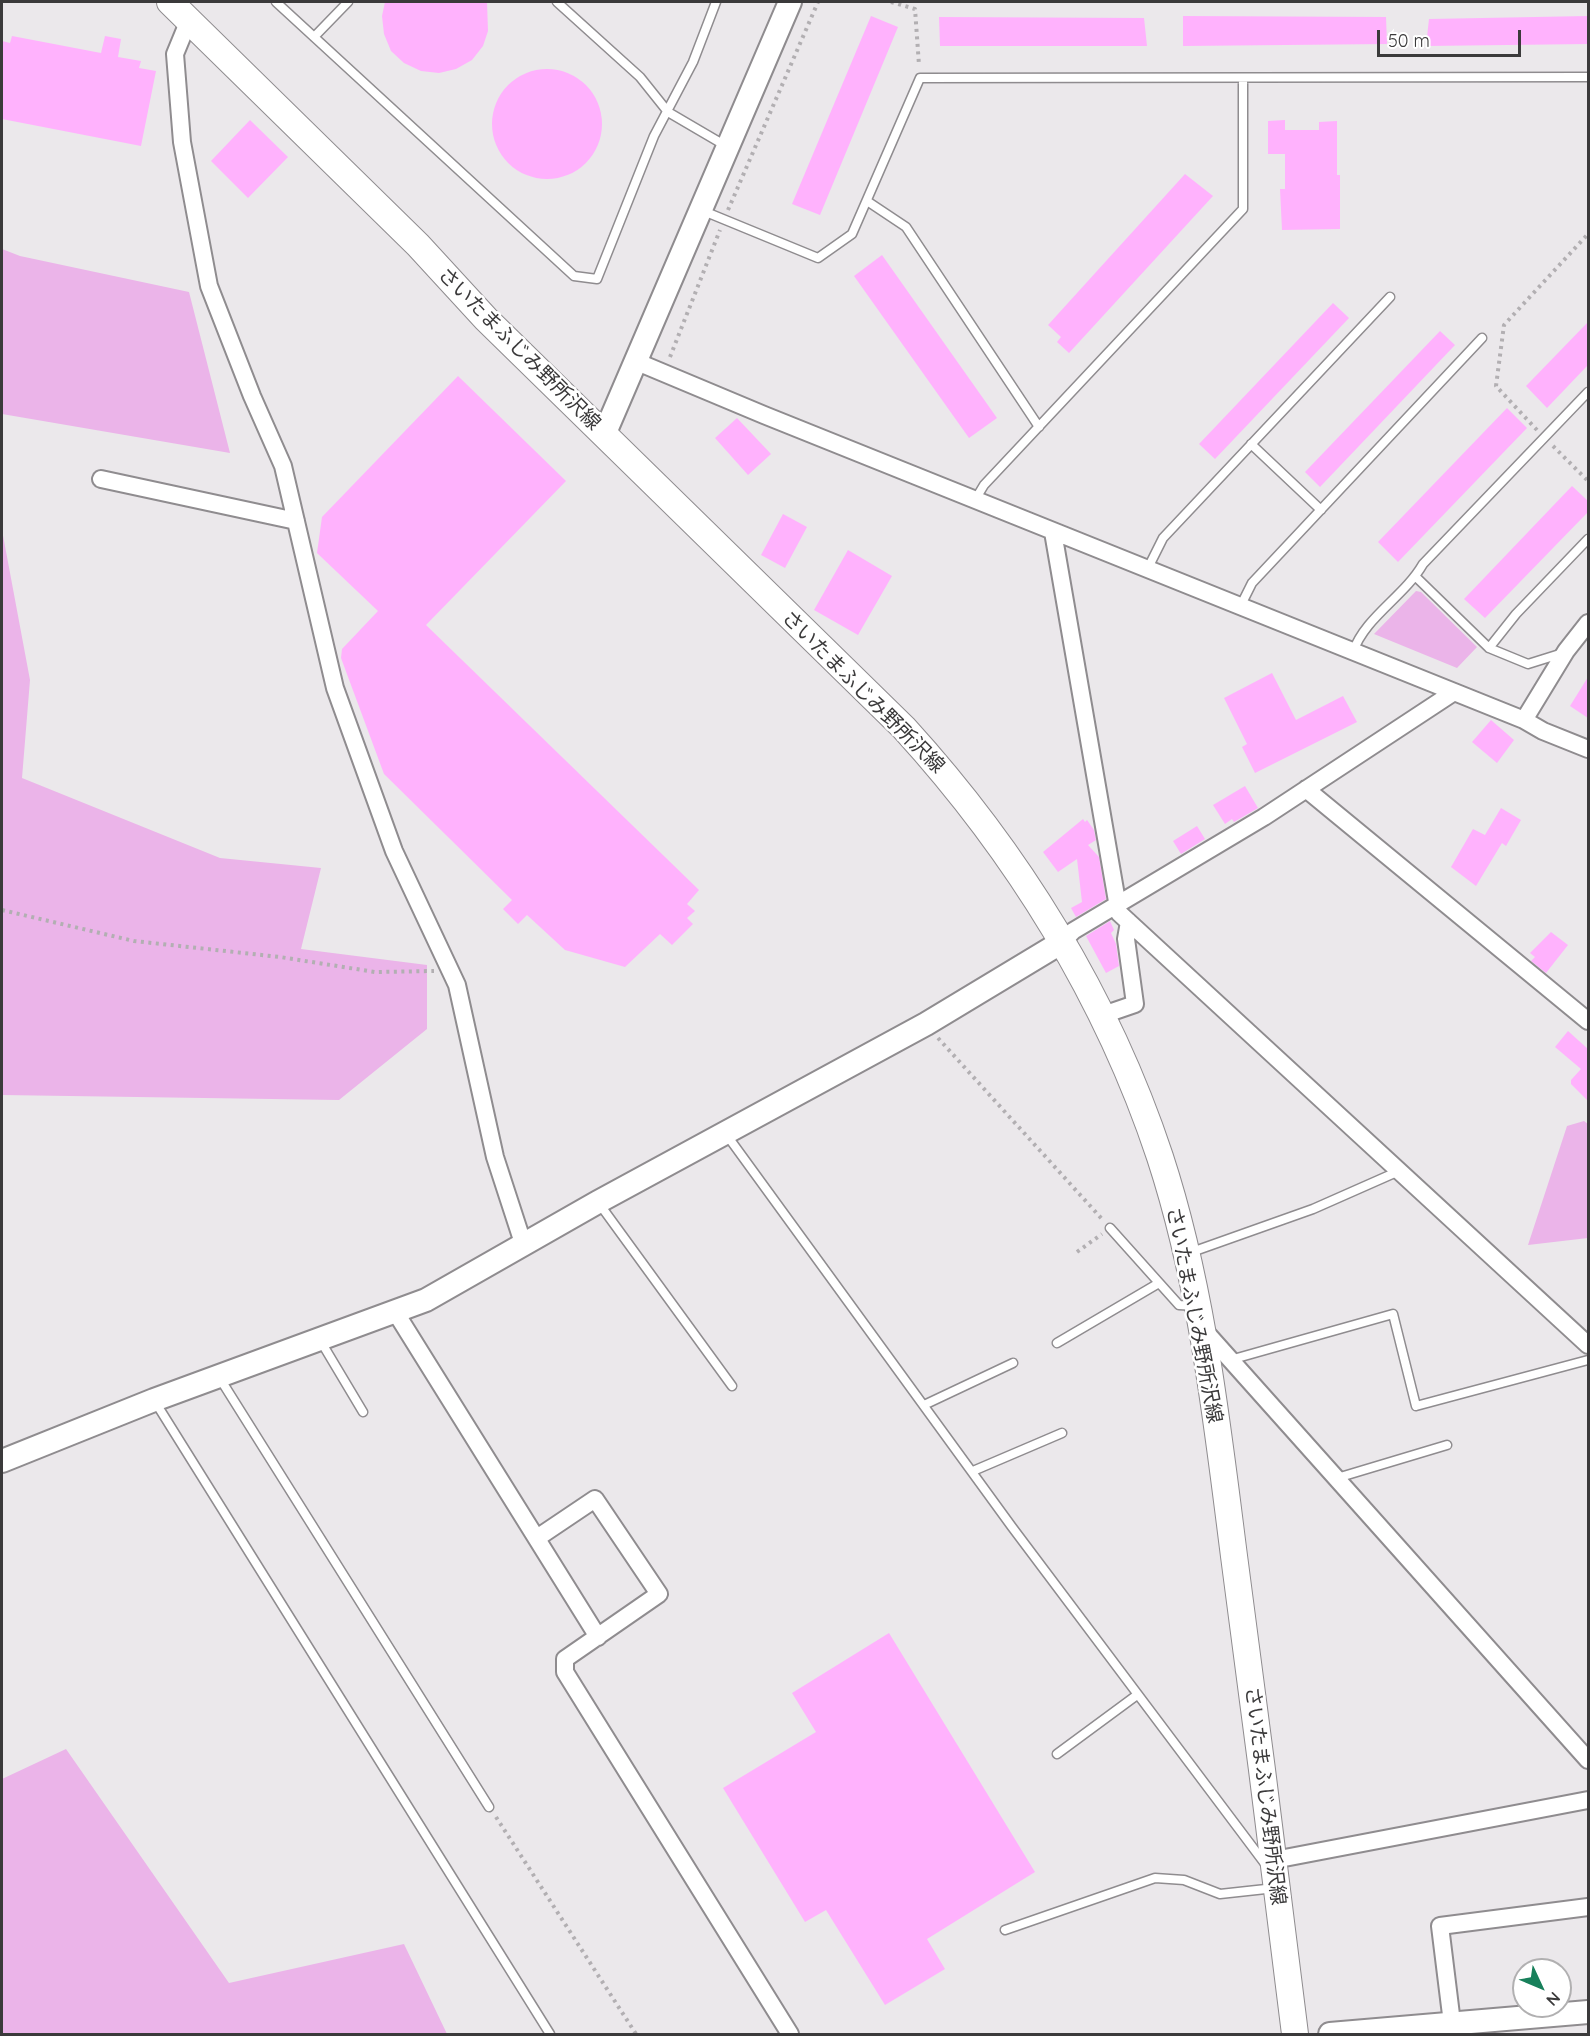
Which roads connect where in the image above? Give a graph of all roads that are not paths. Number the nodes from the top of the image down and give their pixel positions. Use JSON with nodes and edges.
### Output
{"nodes":[{"id":1,"x":170,"y":2,"type":"edge"},
{"id":2,"x":276,"y":2,"type":"edge"},
{"id":3,"x":348,"y":2,"type":"edge"},
{"id":4,"x":558,"y":2,"type":"edge"},
{"id":5,"x":716,"y":2,"type":"edge"},
{"id":6,"x":790,"y":2,"type":"edge"},
{"id":7,"x":189,"y":20,"type":"junction"},
{"id":8,"x":314,"y":37,"type":"junction"},
{"id":9,"x":1588,"y":77,"type":"edge"},
{"id":10,"x":1243,"y":78,"type":"junction"},
{"id":11,"x":668,"y":112,"type":"junction"},
{"id":12,"x":727,"y":146,"type":"junction"},
{"id":13,"x":867,"y":201,"type":"junction"},
{"id":14,"x":699,"y":209,"type":"junction"},
{"id":15,"x":1390,"y":297,"type":"dead end"},
{"id":16,"x":1482,"y":338,"type":"dead end"},
{"id":17,"x":635,"y":361,"type":"junction"},
{"id":18,"x":1588,"y":392,"type":"edge"},
{"id":19,"x":1039,"y":427,"type":"junction"},
{"id":20,"x":604,"y":435,"type":"junction"},
{"id":21,"x":1251,"y":444,"type":"junction"},
{"id":22,"x":101,"y":479,"type":"dead end"},
{"id":23,"x":975,"y":500,"type":"junction"},
{"id":24,"x":1321,"y":510,"type":"junction"},
{"id":25,"x":296,"y":520,"type":"junction"},
{"id":26,"x":1053,"y":532,"type":"junction"},
{"id":27,"x":1588,"y":539,"type":"edge"},
{"id":28,"x":1148,"y":570,"type":"junction"},
{"id":29,"x":1416,"y":577,"type":"junction"},
{"id":30,"x":1240,"y":607,"type":"junction"},
{"id":31,"x":1588,"y":623,"type":"edge"},
{"id":32,"x":1489,"y":648,"type":"junction"},
{"id":33,"x":1566,"y":651,"type":"junction"},
{"id":34,"x":1353,"y":652,"type":"junction"},
{"id":35,"x":1454,"y":692,"type":"junction"},
{"id":36,"x":1524,"y":720,"type":"junction"},
{"id":37,"x":1588,"y":749,"type":"edge"},
{"id":38,"x":1306,"y":789,"type":"junction"},
{"id":39,"x":1119,"y":904,"type":"junction"},
{"id":40,"x":1129,"y":922,"type":"junction"},
{"id":41,"x":1062,"y":942,"type":"junction"},
{"id":42,"x":1103,"y":1015,"type":"junction"},
{"id":43,"x":1588,"y":1021,"type":"edge"},
{"id":44,"x":725,"y":1132,"type":"junction"},
{"id":45,"x":1399,"y":1171,"type":"junction"},
{"id":46,"x":598,"y":1202,"type":"junction"},
{"id":47,"x":1110,"y":1228,"type":"road end"},
{"id":48,"x":523,"y":1243,"type":"junction"},
{"id":49,"x":1186,"y":1254,"type":"junction"},
{"id":50,"x":1159,"y":1283,"type":"junction"},
{"id":51,"x":396,"y":1313,"type":"junction"},
{"id":52,"x":1198,"y":1316,"type":"junction"},
{"id":53,"x":320,"y":1340,"type":"junction"},
{"id":54,"x":1057,"y":1343,"type":"dead end"},
{"id":55,"x":1588,"y":1345,"type":"edge"},
{"id":56,"x":1230,"y":1360,"type":"junction"},
{"id":57,"x":1588,"y":1360,"type":"edge"},
{"id":58,"x":1013,"y":1363,"type":"dead end"},
{"id":59,"x":218,"y":1376,"type":"junction"},
{"id":60,"x":732,"y":1386,"type":"dead end"},
{"id":61,"x":154,"y":1400,"type":"junction"},
{"id":62,"x":924,"y":1405,"type":"junction"},
{"id":63,"x":363,"y":1412,"type":"dead end"},
{"id":64,"x":1062,"y":1433,"type":"dead end"},
{"id":65,"x":1447,"y":1445,"type":"dead end"},
{"id":66,"x":2,"y":1461,"type":"edge"},
{"id":67,"x":973,"y":1471,"type":"junction"},
{"id":68,"x":1337,"y":1478,"type":"junction"},
{"id":69,"x":537,"y":1538,"type":"junction"},
{"id":70,"x":598,"y":1637,"type":"junction"},
{"id":71,"x":1137,"y":1695,"type":"junction"},
{"id":72,"x":1057,"y":1754,"type":"dead end"},
{"id":73,"x":1588,"y":1760,"type":"edge"},
{"id":74,"x":1588,"y":1800,"type":"edge"},
{"id":75,"x":489,"y":1807,"type":"road end"},
{"id":76,"x":1276,"y":1874,"type":"junction"},
{"id":77,"x":1588,"y":1907,"type":"edge"},
{"id":78,"x":1005,"y":1930,"type":"dead end"},
{"id":79,"x":1588,"y":2012,"type":"edge"},
{"id":80,"x":1452,"y":2023,"type":"junction"},
{"id":81,"x":1387,"y":2031,"type":"edge"},
{"id":82,"x":550,"y":2034,"type":"edge"},
{"id":83,"x":789,"y":2034,"type":"edge"},
{"id":84,"x":1295,"y":2034,"type":"edge"},
{"id":85,"x":1330,"y":2034,"type":"edge"}],
"edges":[{"from":1,"to":7,"type":"main road","name":"さいたまふじみ野所沢線"},
{"from":2,"to":8,"type":"lane"},
{"from":3,"to":8,"type":"lane"},
{"from":4,"to":11,"type":"lane"},
{"from":5,"to":11,"type":"lane"},
{"from":6,"to":12,"type":"street"},
{"from":7,"to":20,"type":"main road","name":"さいたまふじみ野所沢線"},
{"from":7,"to":25,"type":"street"},
{"from":8,"to":11,"type":"lane"},
{"from":9,"to":10,"type":"lane"},
{"from":10,"to":13,"type":"lane"},
{"from":10,"to":19,"type":"lane"},
{"from":11,"to":12,"type":"lane"},
{"from":12,"to":14,"type":"street"},
{"from":13,"to":14,"type":"lane"},
{"from":13,"to":19,"type":"lane"},
{"from":14,"to":17,"type":"street"},
{"from":15,"to":21,"type":"lane"},
{"from":16,"to":24,"type":"lane"},
{"from":17,"to":20,"type":"street"},
{"from":17,"to":23,"type":"street"},
{"from":18,"to":29,"type":"lane"},
{"from":19,"to":23,"type":"lane"},
{"from":20,"to":41,"type":"main road","name":"さいたまふじみ野所沢線"},
{"from":21,"to":24,"type":"lane"},
{"from":21,"to":28,"type":"lane"},
{"from":22,"to":25,"type":"street"},
{"from":23,"to":26,"type":"street"},
{"from":24,"to":30,"type":"lane"},
{"from":25,"to":48,"type":"street"},
{"from":26,"to":28,"type":"street"},
{"from":26,"to":39,"type":"street"},
{"from":27,"to":32,"type":"lane"},
{"from":28,"to":30,"type":"street"},
{"from":29,"to":32,"type":"lane"},
{"from":29,"to":34,"type":"lane"},
{"from":30,"to":34,"type":"street"},
{"from":31,"to":33,"type":"street"},
{"from":32,"to":33,"type":"lane"},
{"from":33,"to":36,"type":"street"},
{"from":34,"to":35,"type":"street"},
{"from":35,"to":36,"type":"street"},
{"from":35,"to":38,"type":"street"},
{"from":36,"to":37,"type":"street"},
{"from":38,"to":39,"type":"street"},
{"from":38,"to":43,"type":"street"},
{"from":39,"to":40,"type":"street"},
{"from":39,"to":41,"type":"street"},
{"from":40,"to":42,"type":"street"},
{"from":40,"to":45,"type":"street"},
{"from":41,"to":42,"type":"main road","name":"さいたまふじみ野所沢線"},
{"from":41,"to":44,"type":"street"},
{"from":42,"to":49,"type":"main road","name":"さいたまふじみ野所沢線"},
{"from":44,"to":46,"type":"street"},
{"from":44,"to":62,"type":"lane"},
{"from":45,"to":49,"type":"lane"},
{"from":45,"to":55,"type":"street"},
{"from":46,"to":48,"type":"street"},
{"from":46,"to":60,"type":"lane"},
{"from":47,"to":50,"type":"lane"},
{"from":48,"to":51,"type":"street"},
{"from":49,"to":52,"type":"main road","name":"さいたまふじみ野所沢線"},
{"from":50,"to":52,"type":"lane"},
{"from":50,"to":54,"type":"lane"},
{"from":51,"to":53,"type":"street"},
{"from":51,"to":69,"type":"street"},
{"from":52,"to":56,"type":"street"},
{"from":52,"to":76,"type":"main road","name":"さいたまふじみ野所沢線"},
{"from":53,"to":59,"type":"street"},
{"from":53,"to":63,"type":"lane"},
{"from":56,"to":57,"type":"lane"},
{"from":56,"to":68,"type":"street"},
{"from":58,"to":62,"type":"lane"},
{"from":59,"to":61,"type":"street"},
{"from":59,"to":75,"type":"lane"},
{"from":61,"to":66,"type":"street"},
{"from":61,"to":82,"type":"lane"},
{"from":62,"to":67,"type":"lane"},
{"from":64,"to":67,"type":"lane"},
{"from":65,"to":68,"type":"lane"},
{"from":67,"to":71,"type":"lane"},
{"from":68,"to":73,"type":"street"},
{"from":69,"to":70,"type":"street"},
{"from":69,"to":70,"type":"street"},
{"from":70,"to":83,"type":"street"},
{"from":71,"to":72,"type":"lane"},
{"from":71,"to":76,"type":"lane"},
{"from":74,"to":76,"type":"street"},
{"from":76,"to":78,"type":"lane"},
{"from":76,"to":84,"type":"main road","name":"さいたまふじみ野所沢線"},
{"from":77,"to":80,"type":"street"},
{"from":79,"to":80,"type":"street"},
{"from":80,"to":81,"type":"street"},
{"from":81,"to":85,"type":"street"}]}
